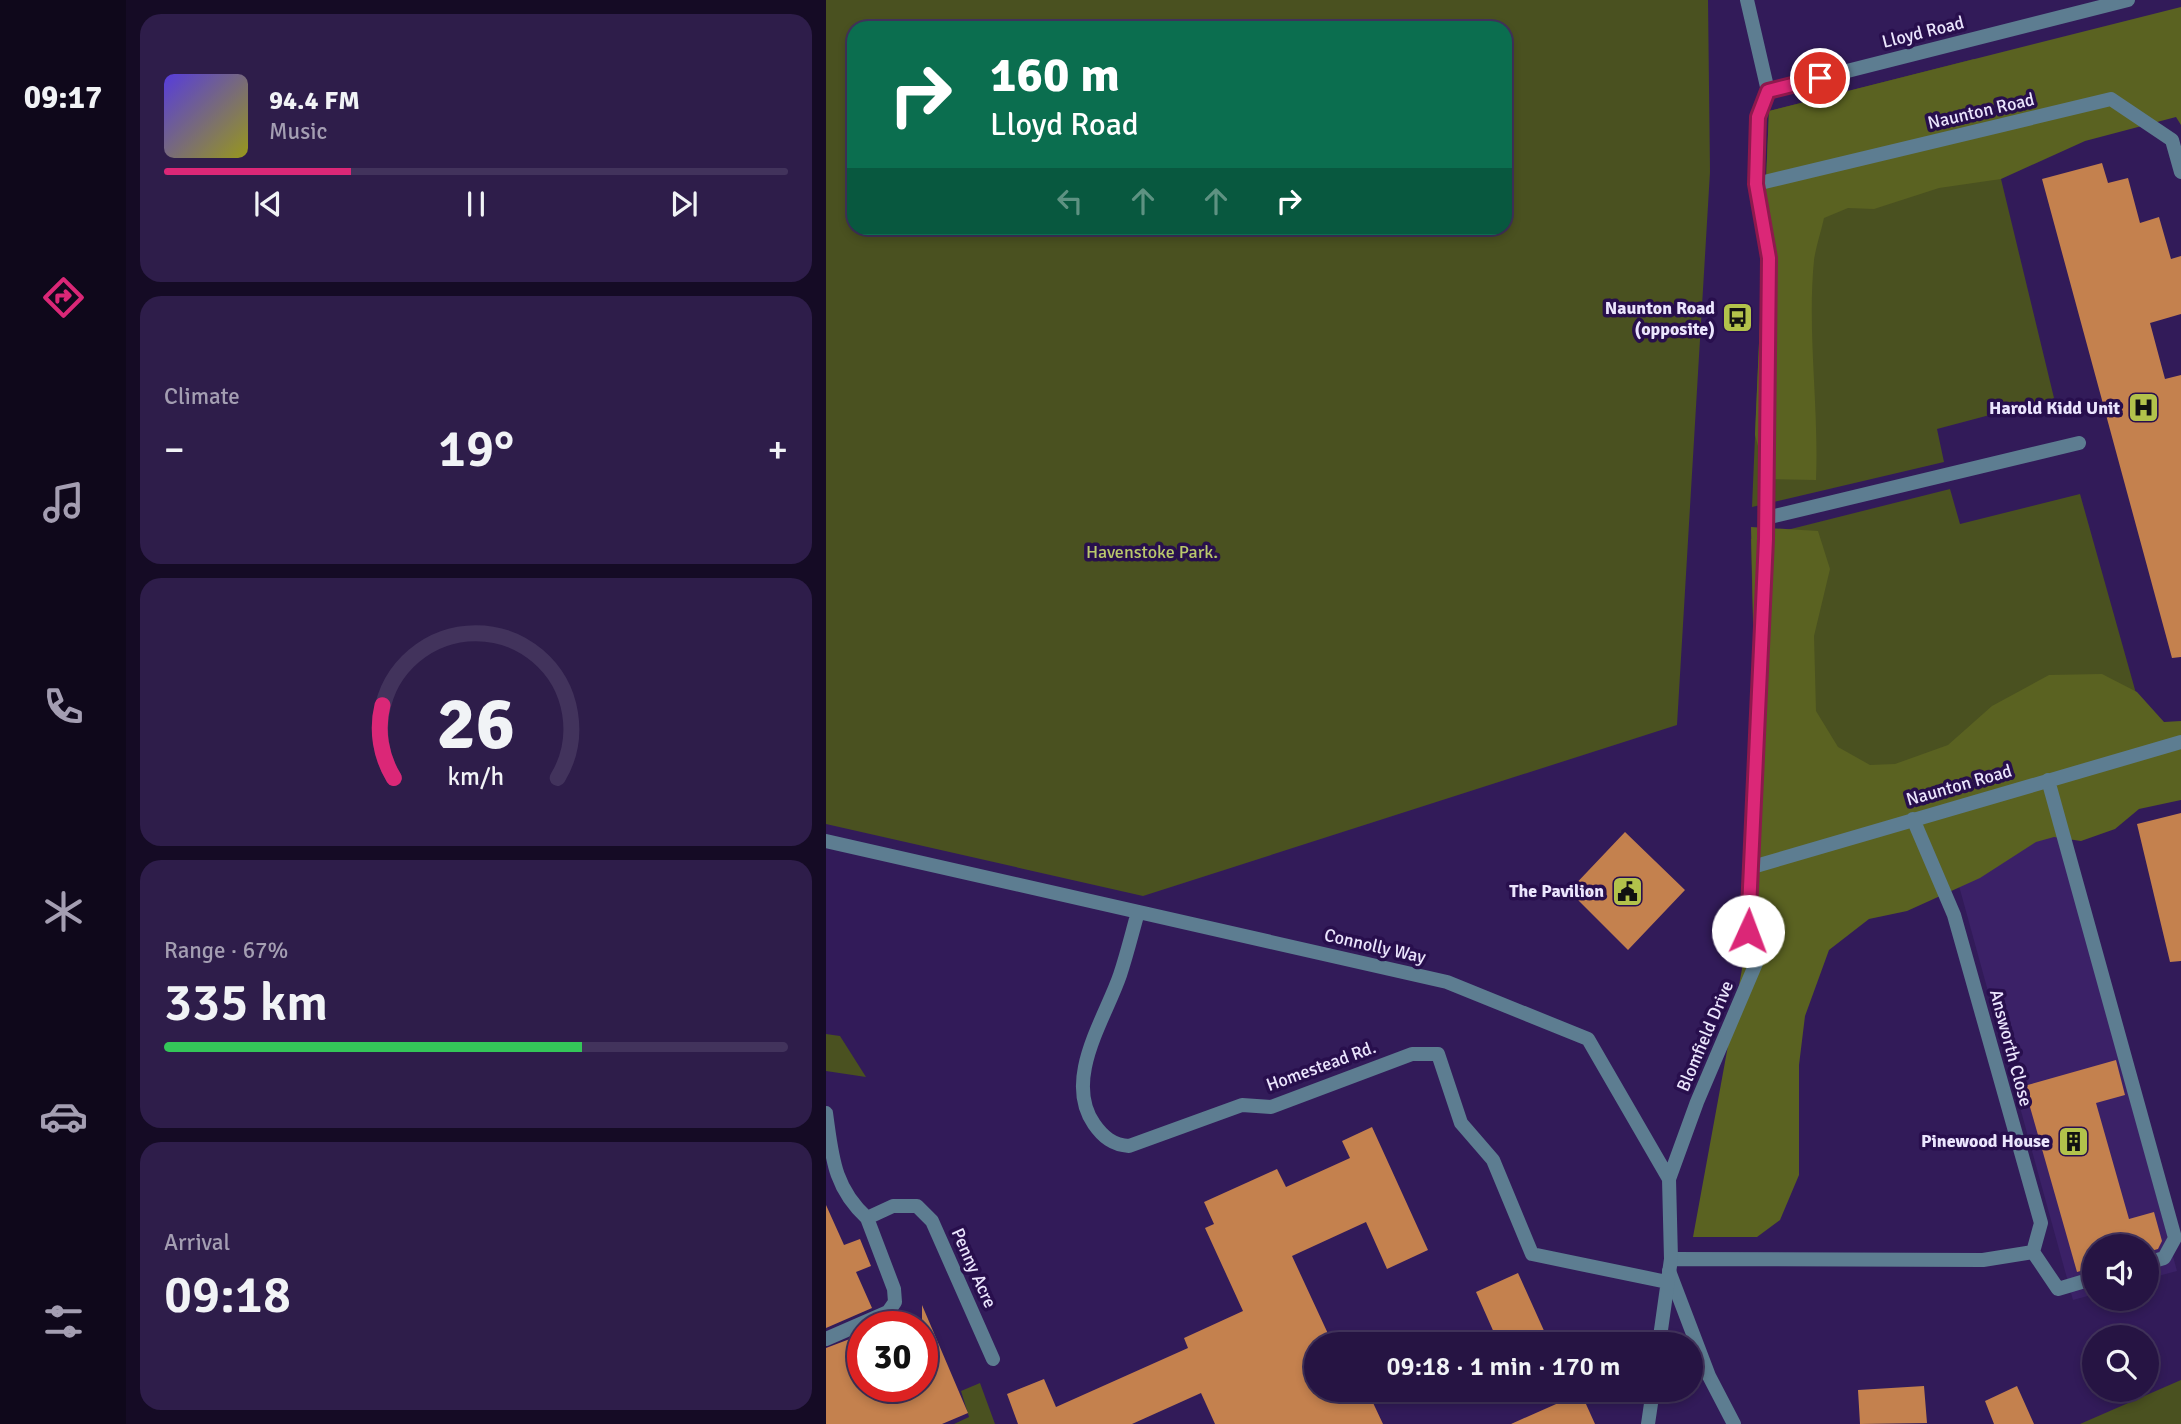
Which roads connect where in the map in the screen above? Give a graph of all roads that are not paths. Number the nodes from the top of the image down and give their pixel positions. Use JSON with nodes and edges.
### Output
{"nodes":[{"id":1,"x":1746,"y":0,"type":"edge"},
{"id":2,"x":2129,"y":0,"type":"edge"},
{"id":3,"x":1768,"y":91,"type":"junction"},
{"id":4,"x":2181,"y":172,"type":"edge"},
{"id":5,"x":1756,"y":184,"type":"junction"},
{"id":6,"x":2079,"y":443,"type":"dead end"},
{"id":7,"x":1766,"y":518,"type":"junction"},
{"id":8,"x":2181,"y":742,"type":"edge"},
{"id":9,"x":2048,"y":779,"type":"junction"},
{"id":10,"x":1913,"y":819,"type":"junction"},
{"id":11,"x":826,"y":841,"type":"edge"},
{"id":12,"x":1749,"y":868,"type":"junction"},
{"id":13,"x":1138,"y":912,"type":"junction"},
{"id":14,"x":826,"y":1113,"type":"edge"},
{"id":15,"x":1669,"y":1179,"type":"junction"},
{"id":16,"x":867,"y":1218,"type":"junction"},
{"id":17,"x":2033,"y":1252,"type":"junction"},
{"id":18,"x":2159,"y":1259,"type":"edge"},
{"id":19,"x":1669,"y":1271,"type":"junction"},
{"id":20,"x":2082,"y":1282,"type":"edge"},
{"id":21,"x":1660,"y":1332,"type":"edge"},
{"id":22,"x":826,"y":1339,"type":"edge"},
{"id":23,"x":993,"y":1359,"type":"dead end"},
{"id":24,"x":1651,"y":1402,"type":"edge"},
{"id":25,"x":1648,"y":1424,"type":"edge"},
{"id":26,"x":1734,"y":1424,"type":"edge"}],
"edges":[{"from":1,"to":3,"type":"street"},
{"from":2,"to":3,"type":"street","name":"Lloyd Road"},
{"from":3,"to":5,"type":"street","name":"Blomfield Drive"},
{"from":4,"to":5,"type":"street","name":"Naunton Road"},
{"from":5,"to":7,"type":"street","name":"Blomfield Drive"},
{"from":6,"to":7,"type":"street"},
{"from":7,"to":12,"type":"street","name":"Blomfield Drive"},
{"from":8,"to":9,"type":"street","name":"Naunton Road"},
{"from":9,"to":10,"type":"street","name":"Naunton Road"},
{"from":9,"to":18,"type":"street"},
{"from":10,"to":12,"type":"street","name":"Naunton Road"},
{"from":10,"to":17,"type":"street","name":"Answorth Close"},
{"from":11,"to":13,"type":"street","name":"Connolly Way"},
{"from":12,"to":15,"type":"street","name":"Blomfield Drive"},
{"from":13,"to":15,"type":"street","name":"Connolly Way"},
{"from":13,"to":19,"type":"street","name":"Homestead Rd."},
{"from":14,"to":16,"type":"street"},
{"from":15,"to":19,"type":"street","name":"Connolly Way"},
{"from":16,"to":22,"type":"street"},
{"from":16,"to":23,"type":"street","name":"Penny Acre"},
{"from":17,"to":19,"type":"street"},
{"from":17,"to":20,"type":"street"},
{"from":19,"to":21,"type":"street","name":"Connolly Way"},
{"from":19,"to":26,"type":"street"},
{"from":24,"to":25,"type":"street"}]}
